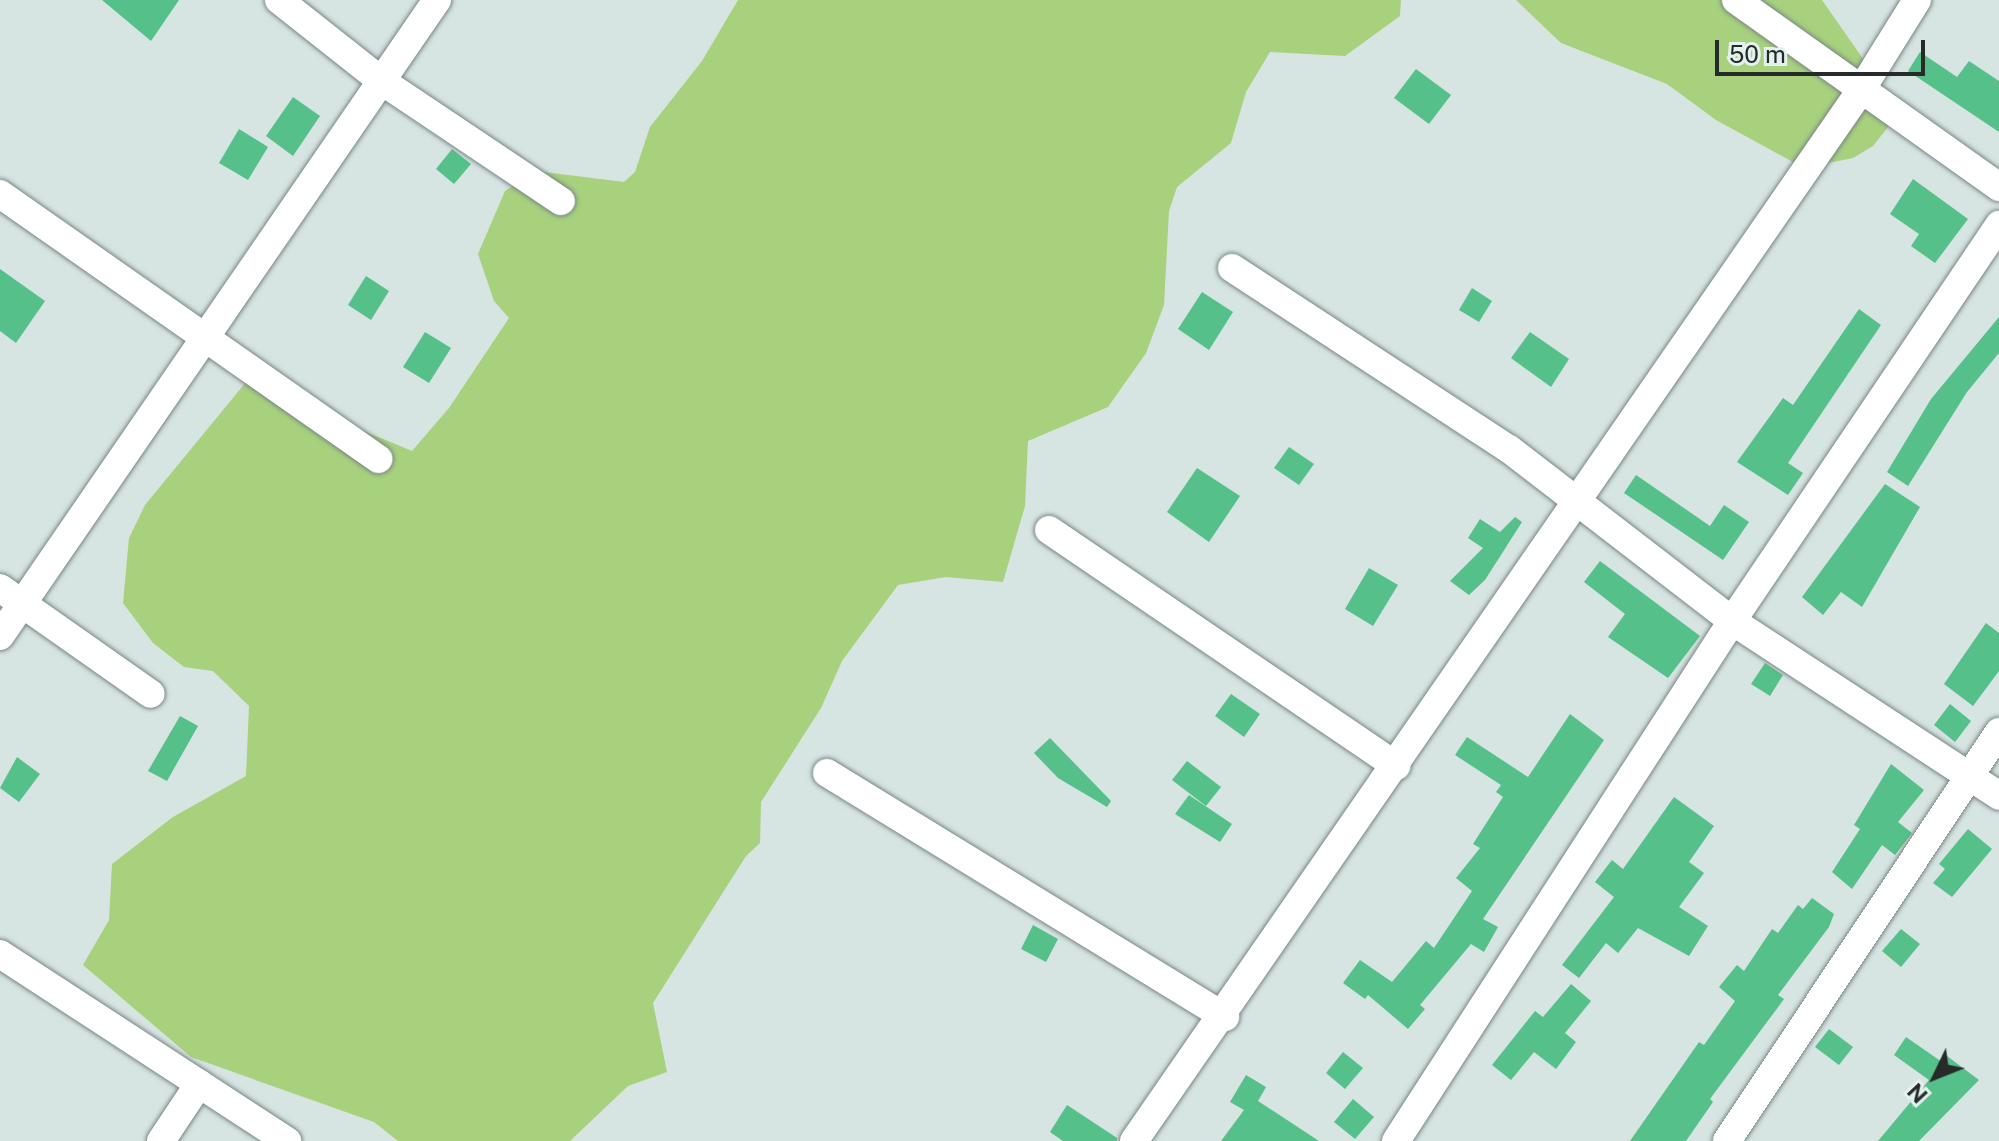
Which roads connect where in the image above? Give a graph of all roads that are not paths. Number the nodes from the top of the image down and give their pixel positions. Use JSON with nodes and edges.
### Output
{"nodes":[{"id":1,"x":279,"y":0,"type":"edge"},
{"id":2,"x":437,"y":0,"type":"edge"},
{"id":3,"x":1736,"y":0,"type":"edge"},
{"id":4,"x":1917,"y":0,"type":"edge"},
{"id":5,"x":383,"y":82,"type":"junction"},
{"id":6,"x":1861,"y":90,"type":"junction"},
{"id":7,"x":1999,"y":187,"type":"edge"},
{"id":8,"x":0,"y":194,"type":"edge"},
{"id":9,"x":561,"y":201,"type":"dead end"},
{"id":10,"x":1999,"y":225,"type":"edge"},
{"id":11,"x":1232,"y":268,"type":"dead end"},
{"id":12,"x":201,"y":337,"type":"junction"},
{"id":13,"x":378,"y":459,"type":"dead end"},
{"id":14,"x":1574,"y":502,"type":"junction"},
{"id":15,"x":1049,"y":530,"type":"dead end"},
{"id":16,"x":11,"y":595,"type":"edge"},
{"id":17,"x":1732,"y":621,"type":"junction"},
{"id":18,"x":0,"y":636,"type":"edge"},
{"id":19,"x":151,"y":694,"type":"dead end"},
{"id":20,"x":1999,"y":732,"type":"edge"},
{"id":21,"x":1396,"y":766,"type":"junction"},
{"id":22,"x":827,"y":773,"type":"dead end"},
{"id":23,"x":1969,"y":776,"type":"junction"},
{"id":24,"x":1999,"y":796,"type":"edge"},
{"id":25,"x":0,"y":954,"type":"edge"},
{"id":26,"x":1225,"y":1017,"type":"junction"},
{"id":27,"x":199,"y":1084,"type":"junction"},
{"id":28,"x":161,"y":1141,"type":"edge"},
{"id":29,"x":287,"y":1141,"type":"edge"},
{"id":30,"x":1134,"y":1141,"type":"edge"},
{"id":31,"x":1396,"y":1141,"type":"edge"},
{"id":32,"x":1727,"y":1141,"type":"edge"}],
"edges":[{"from":1,"to":5,"type":"street"},
{"from":2,"to":5,"type":"street"},
{"from":3,"to":6,"type":"street"},
{"from":4,"to":6,"type":"street"},
{"from":5,"to":9,"type":"street"},
{"from":5,"to":12,"type":"street"},
{"from":6,"to":7,"type":"street"},
{"from":6,"to":14,"type":"street"},
{"from":8,"to":12,"type":"street"},
{"from":10,"to":17,"type":"street"},
{"from":11,"to":14,"type":"street"},
{"from":12,"to":13,"type":"street"},
{"from":12,"to":16,"type":"street"},
{"from":14,"to":17,"type":"street"},
{"from":14,"to":21,"type":"street"},
{"from":15,"to":21,"type":"street"},
{"from":16,"to":18,"type":"street"},
{"from":16,"to":19,"type":"street"},
{"from":17,"to":23,"type":"street"},
{"from":17,"to":31,"type":"street"},
{"from":20,"to":23,"type":"street"},
{"from":21,"to":26,"type":"street"},
{"from":22,"to":26,"type":"street"},
{"from":23,"to":24,"type":"street"},
{"from":23,"to":32,"type":"street"},
{"from":25,"to":27,"type":"street"},
{"from":26,"to":30,"type":"street"},
{"from":27,"to":28,"type":"street"},
{"from":27,"to":29,"type":"street"}]}
